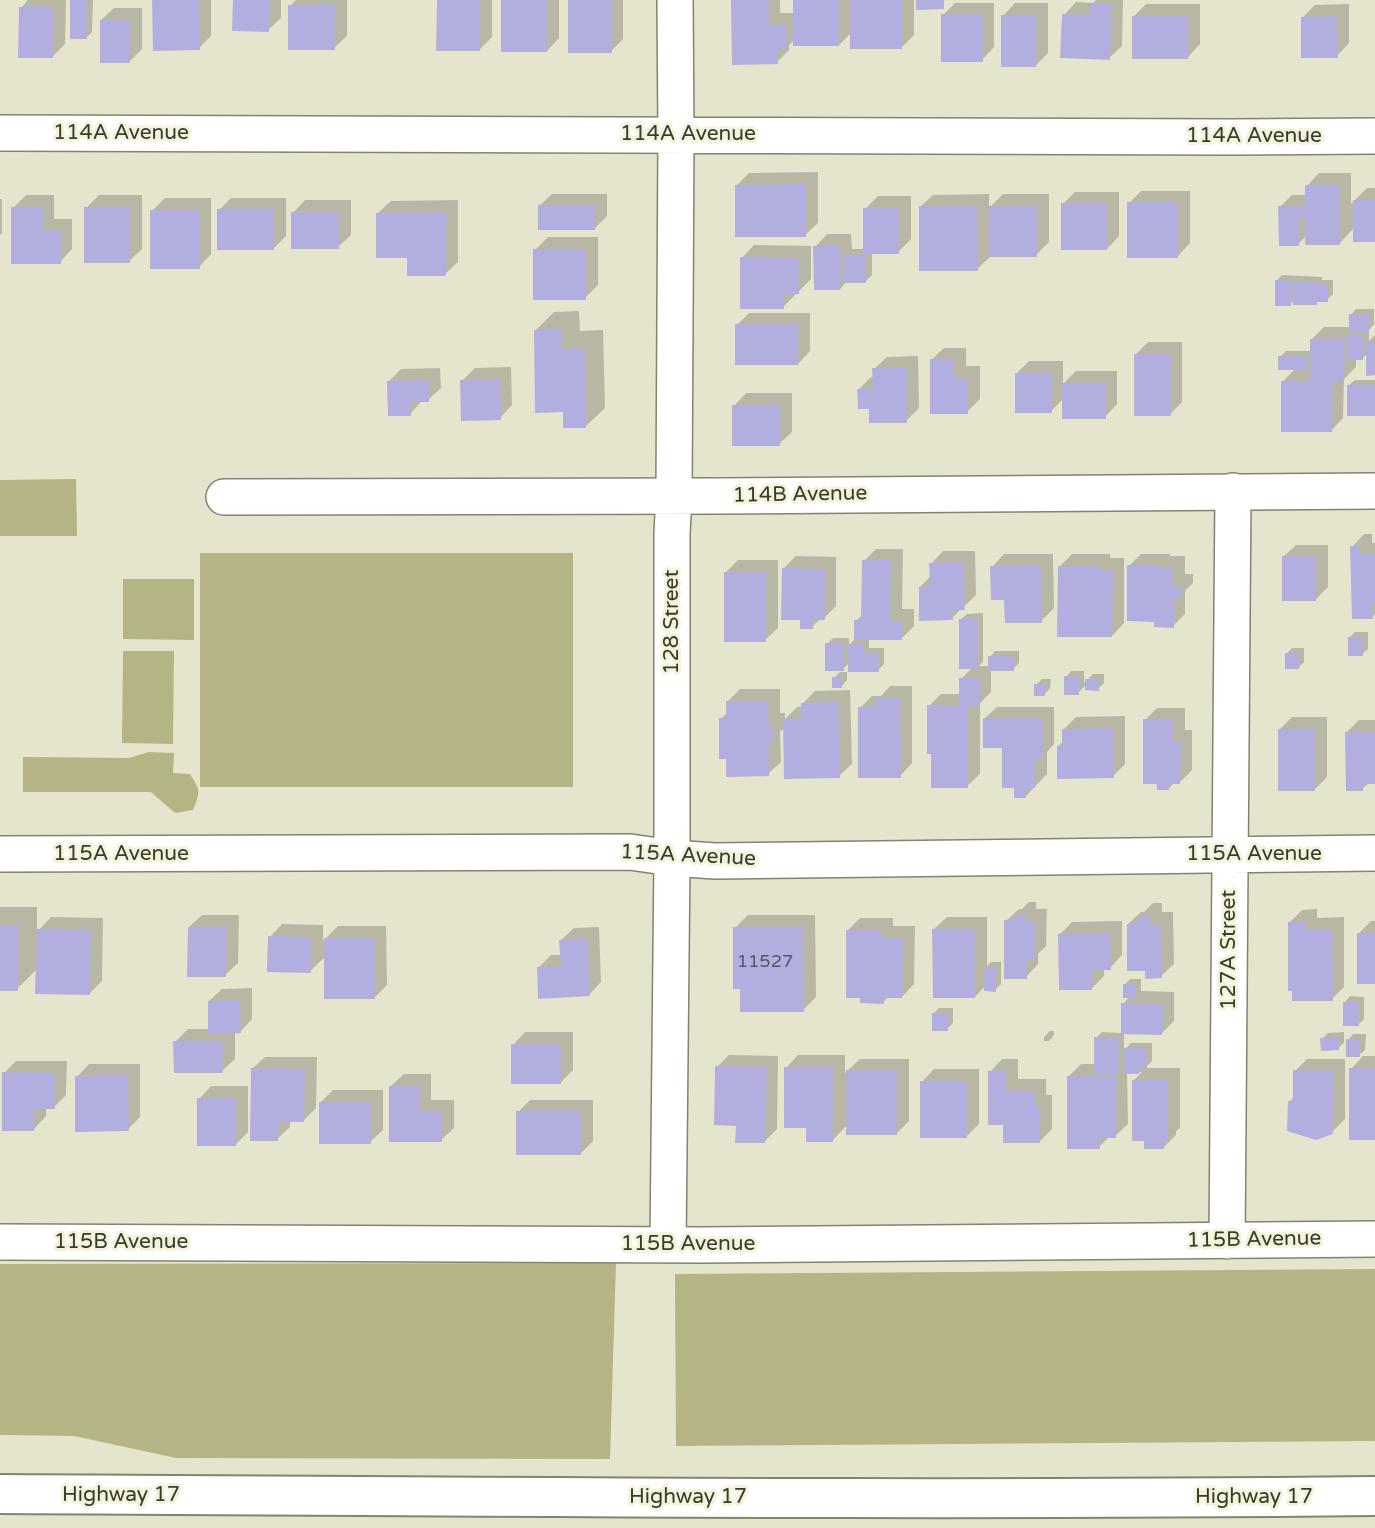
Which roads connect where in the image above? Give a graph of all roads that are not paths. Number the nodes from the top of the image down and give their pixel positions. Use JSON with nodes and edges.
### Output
{"nodes":[{"id":1,"x":675,"y":0,"type":"edge"},
{"id":2,"x":0,"y":133,"type":"edge"},
{"id":3,"x":676,"y":135,"type":"junction"},
{"id":4,"x":1375,"y":136,"type":"edge"},
{"id":5,"x":1233,"y":491,"type":"junction"},
{"id":6,"x":1375,"y":491,"type":"edge"},
{"id":7,"x":674,"y":496,"type":"junction"},
{"id":8,"x":225,"y":497,"type":"dead end"},
{"id":9,"x":1375,"y":853,"type":"edge"},
{"id":10,"x":0,"y":854,"type":"edge"},
{"id":11,"x":1230,"y":854,"type":"junction"},
{"id":12,"x":672,"y":858,"type":"junction"},
{"id":13,"x":1375,"y":1239,"type":"edge"},
{"id":14,"x":1227,"y":1241,"type":"junction"},
{"id":15,"x":0,"y":1242,"type":"edge"},
{"id":16,"x":668,"y":1245,"type":"junction"},
{"id":17,"x":0,"y":1494,"type":"edge"},
{"id":18,"x":1375,"y":1496,"type":"edge"}],
"edges":[{"from":1,"to":3,"type":"street","name":"128 Street"},
{"from":2,"to":3,"type":"street","name":"114A Avenue"},
{"from":3,"to":4,"type":"street","name":"114A Avenue"},
{"from":3,"to":7,"type":"street","name":"128 Street"},
{"from":5,"to":6,"type":"street","name":"114B Avenue"},
{"from":5,"to":7,"type":"street","name":"114B Avenue"},
{"from":5,"to":11,"type":"street","name":"127A Street"},
{"from":7,"to":8,"type":"street","name":"114B Avenue"},
{"from":7,"to":12,"type":"street","name":"128 Street"},
{"from":9,"to":11,"type":"street","name":"115A Avenue"},
{"from":10,"to":12,"type":"street","name":"115A Avenue"},
{"from":11,"to":12,"type":"street","name":"115A Avenue"},
{"from":11,"to":14,"type":"street","name":"127A Street"},
{"from":12,"to":16,"type":"street","name":"128 Street"},
{"from":13,"to":14,"type":"street","name":"115B Avenue"},
{"from":14,"to":16,"type":"street","name":"115B Avenue"},
{"from":15,"to":16,"type":"street","name":"115B Avenue"},
{"from":17,"to":18,"type":"highway","name":"Highway 17"}]}
